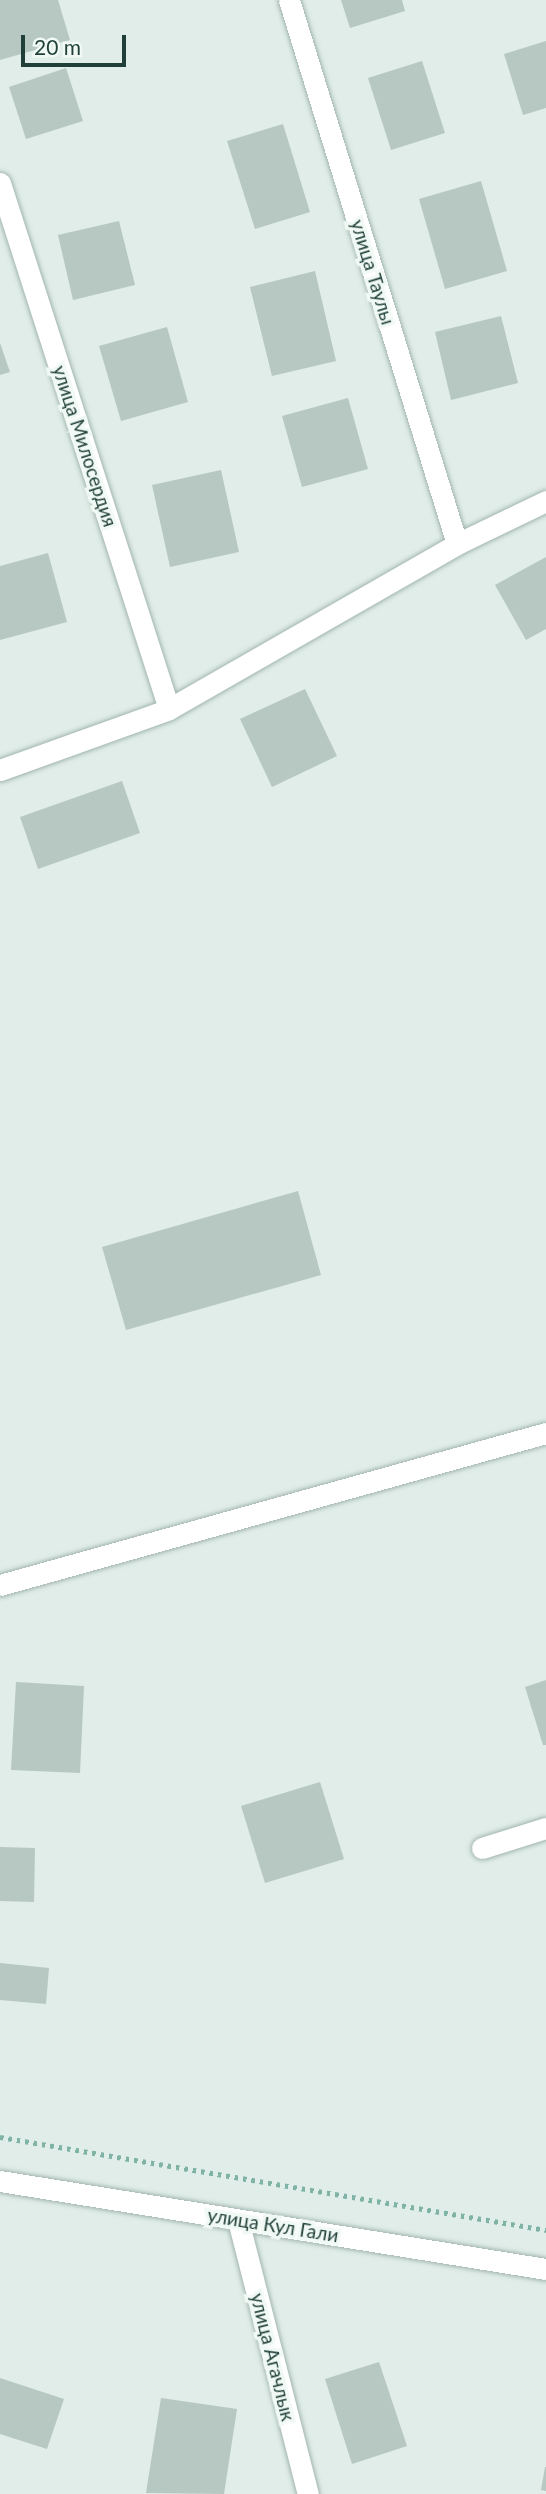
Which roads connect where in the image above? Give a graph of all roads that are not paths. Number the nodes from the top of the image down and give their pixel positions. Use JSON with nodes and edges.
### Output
{"nodes":[{"id":1,"x":289,"y":0,"type":"edge"},
{"id":2,"x":0,"y":183,"type":"edge"},
{"id":3,"x":546,"y":501,"type":"edge"},
{"id":4,"x":457,"y":544,"type":"junction"},
{"id":5,"x":169,"y":709,"type":"junction"},
{"id":6,"x":0,"y":770,"type":"edge"},
{"id":7,"x":546,"y":1433,"type":"edge"},
{"id":8,"x":0,"y":1585,"type":"edge"},
{"id":9,"x":546,"y":1828,"type":"edge"},
{"id":10,"x":482,"y":1848,"type":"dead end"},
{"id":11,"x":0,"y":2181,"type":"edge"},
{"id":12,"x":238,"y":2220,"type":"junction"},
{"id":13,"x":546,"y":2269,"type":"edge"},
{"id":14,"x":308,"y":2494,"type":"edge"}],
"edges":[{"from":1,"to":4,"type":"street","name":"улица Таулы"},
{"from":2,"to":5,"type":"street","name":"улица Милосердия"},
{"from":3,"to":4,"type":"street"},
{"from":4,"to":5,"type":"street"},
{"from":5,"to":6,"type":"street"},
{"from":7,"to":8,"type":"street"},
{"from":9,"to":10,"type":"street"},
{"from":11,"to":12,"type":"street","name":"улица Кул Гали"},
{"from":12,"to":13,"type":"street","name":"улица Кул Гали"},
{"from":12,"to":14,"type":"street","name":"улица Агачлык"}]}
